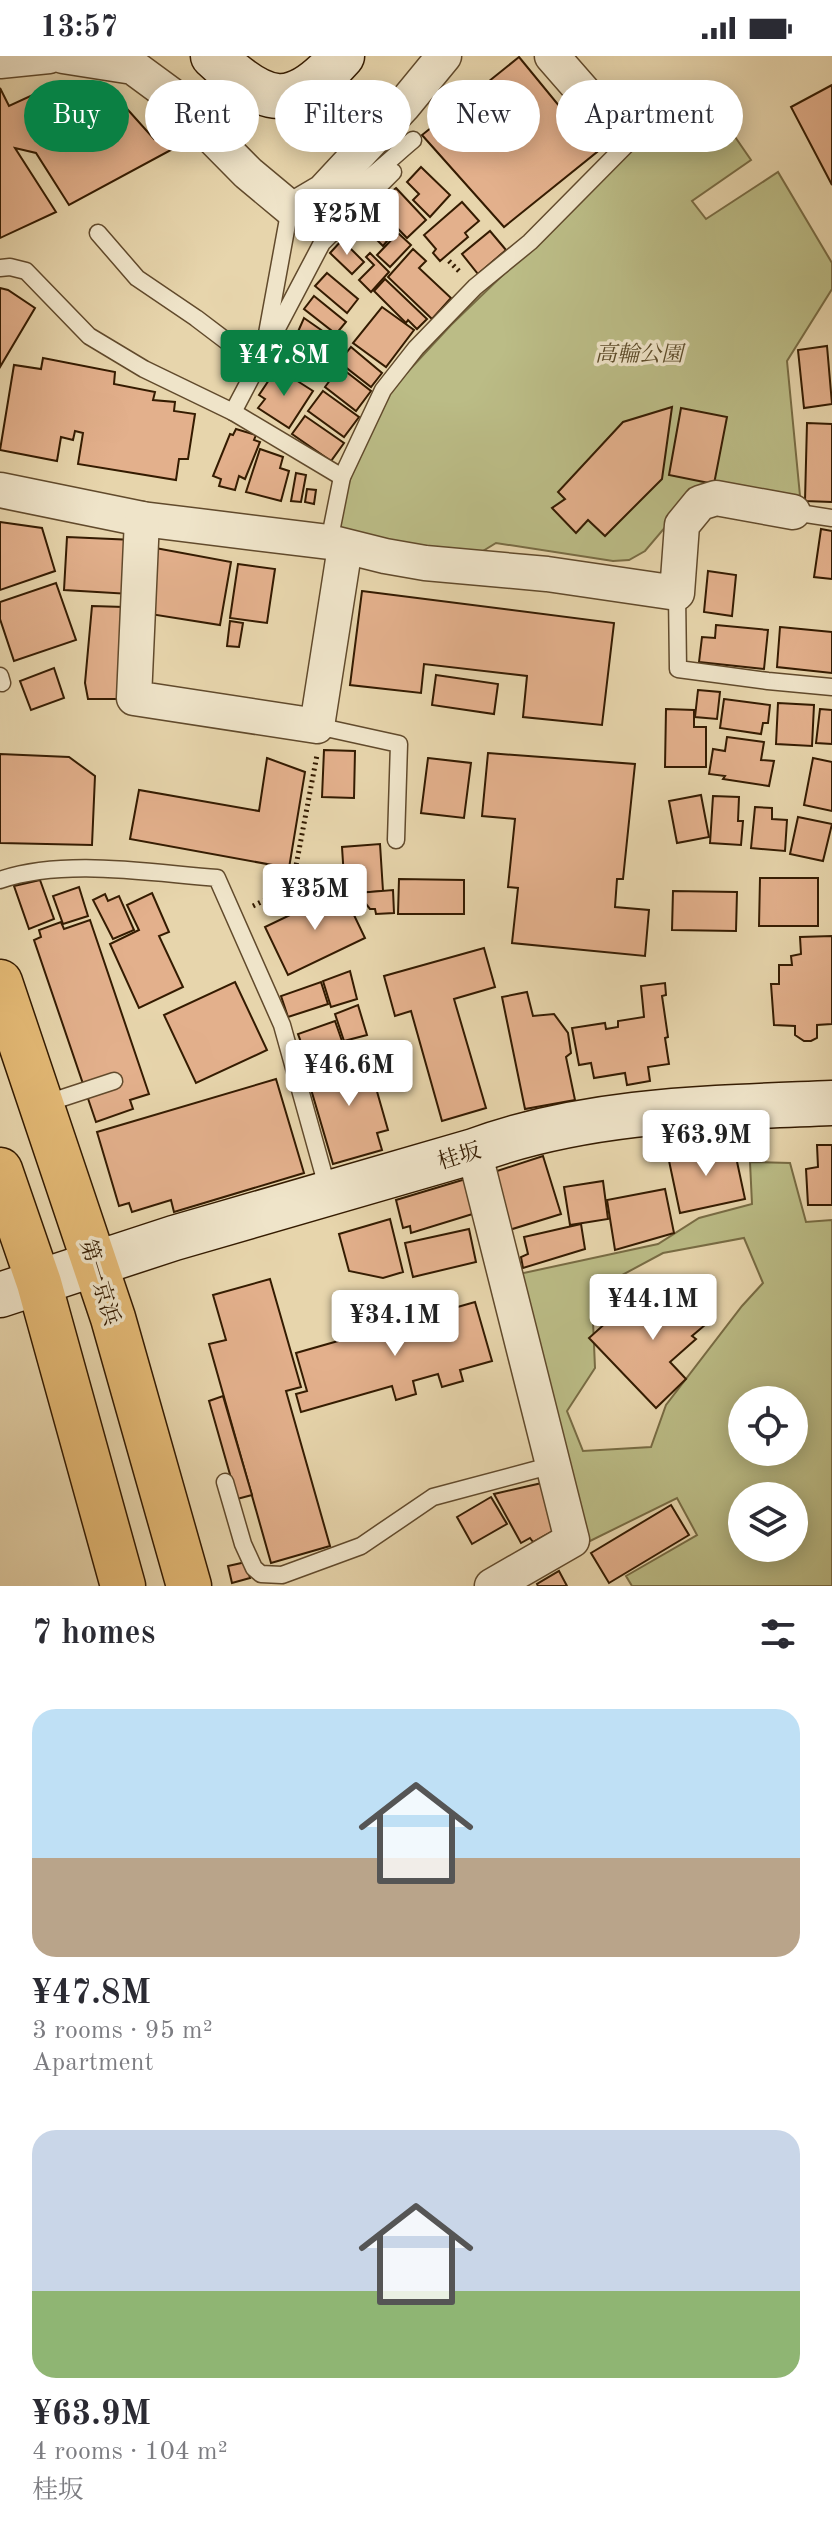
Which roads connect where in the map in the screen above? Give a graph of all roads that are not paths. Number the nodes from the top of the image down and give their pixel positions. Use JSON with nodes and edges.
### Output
{"nodes":[{"id":1,"x":49,"y":56,"type":"edge"},
{"id":2,"x":63,"y":56,"type":"edge"},
{"id":3,"x":213,"y":56,"type":"edge"},
{"id":4,"x":342,"y":56,"type":"edge"},
{"id":5,"x":444,"y":56,"type":"edge"},
{"id":6,"x":552,"y":56,"type":"edge"},
{"id":7,"x":0,"y":61,"type":"edge"},
{"id":8,"x":573,"y":80,"type":"edge"},
{"id":9,"x":413,"y":140,"type":"dead end"},
{"id":10,"x":619,"y":152,"type":"edge"},
{"id":11,"x":393,"y":172,"type":"dead end"},
{"id":12,"x":296,"y":207,"type":"junction"},
{"id":13,"x":98,"y":233,"type":"dead end"},
{"id":14,"x":0,"y":268,"type":"edge"},
{"id":15,"x":260,"y":361,"type":"junction"},
{"id":16,"x":233,"y":412,"type":"junction"},
{"id":17,"x":342,"y":477,"type":"junction"},
{"id":18,"x":0,"y":490,"type":"edge"},
{"id":19,"x":793,"y":512,"type":"joint"},
{"id":20,"x":832,"y":518,"type":"edge"},
{"id":21,"x":142,"y":519,"type":"junction"},
{"id":22,"x":337,"y":544,"type":"junction"},
{"id":23,"x":677,"y":593,"type":"junction"},
{"id":24,"x":832,"y":687,"type":"edge"},
{"id":25,"x":319,"y":726,"type":"junction"},
{"id":26,"x":396,"y":840,"type":"dead end"},
{"id":27,"x":0,"y":880,"type":"edge"},
{"id":28,"x":0,"y":982,"type":"edge"},
{"id":29,"x":114,"y":1081,"type":"dead end"},
{"id":30,"x":832,"y":1103,"type":"edge"},
{"id":31,"x":42,"y":1105,"type":"junction"},
{"id":32,"x":474,"y":1151,"type":"junction"},
{"id":33,"x":0,"y":1170,"type":"edge"},
{"id":34,"x":329,"y":1193,"type":"junction"},
{"id":35,"x":96,"y":1263,"type":"junction"},
{"id":36,"x":13,"y":1291,"type":"edge"},
{"id":37,"x":146,"y":1436,"type":"junction"},
{"id":38,"x":87,"y":1453,"type":"junction"},
{"id":39,"x":553,"y":1465,"type":"junction"},
{"id":40,"x":225,"y":1482,"type":"dead end"},
{"id":41,"x":123,"y":1586,"type":"edge"},
{"id":42,"x":189,"y":1586,"type":"edge"},
{"id":43,"x":492,"y":1586,"type":"edge"}],
"edges":[{"from":1,"to":7,"type":"street"},
{"from":2,"to":12,"type":"street"},
{"from":3,"to":4,"type":"street"},
{"from":5,"to":12,"type":"street"},
{"from":6,"to":8,"type":"street"},
{"from":9,"to":12,"type":"lane"},
{"from":10,"to":17,"type":"lane"},
{"from":11,"to":15,"type":"lane"},
{"from":12,"to":15,"type":"lane"},
{"from":13,"to":15,"type":"lane"},
{"from":14,"to":16,"type":"lane"},
{"from":15,"to":16,"type":"lane"},
{"from":16,"to":17,"type":"lane"},
{"from":17,"to":22,"type":"lane"},
{"from":18,"to":21,"type":"street"},
{"from":19,"to":20,"type":"lane"},
{"from":19,"to":23,"type":"street"},
{"from":21,"to":22,"type":"street"},
{"from":21,"to":25,"type":"street"},
{"from":22,"to":23,"type":"street"},
{"from":22,"to":25,"type":"street"},
{"from":23,"to":24,"type":"lane"},
{"from":25,"to":26,"type":"lane"},
{"from":27,"to":34,"type":"lane"},
{"from":28,"to":31,"type":"highway","name":"第一京浜"},
{"from":29,"to":31,"type":"lane"},
{"from":30,"to":32,"type":"street","name":"桂坂"},
{"from":31,"to":35,"type":"highway","name":"第一京浜"},
{"from":32,"to":34,"type":"street","name":"桂坂"},
{"from":32,"to":39,"type":"street"},
{"from":33,"to":36,"type":"highway"},
{"from":34,"to":35,"type":"street","name":"桂坂"},
{"from":35,"to":36,"type":"street","name":"桂坂"},
{"from":35,"to":37,"type":"highway","name":"第一京浜"},
{"from":36,"to":38,"type":"highway"},
{"from":37,"to":38,"type":"highway"},
{"from":37,"to":42,"type":"highway","name":"第一京浜"},
{"from":38,"to":41,"type":"highway"},
{"from":39,"to":40,"type":"lane"},
{"from":39,"to":43,"type":"street"}]}
